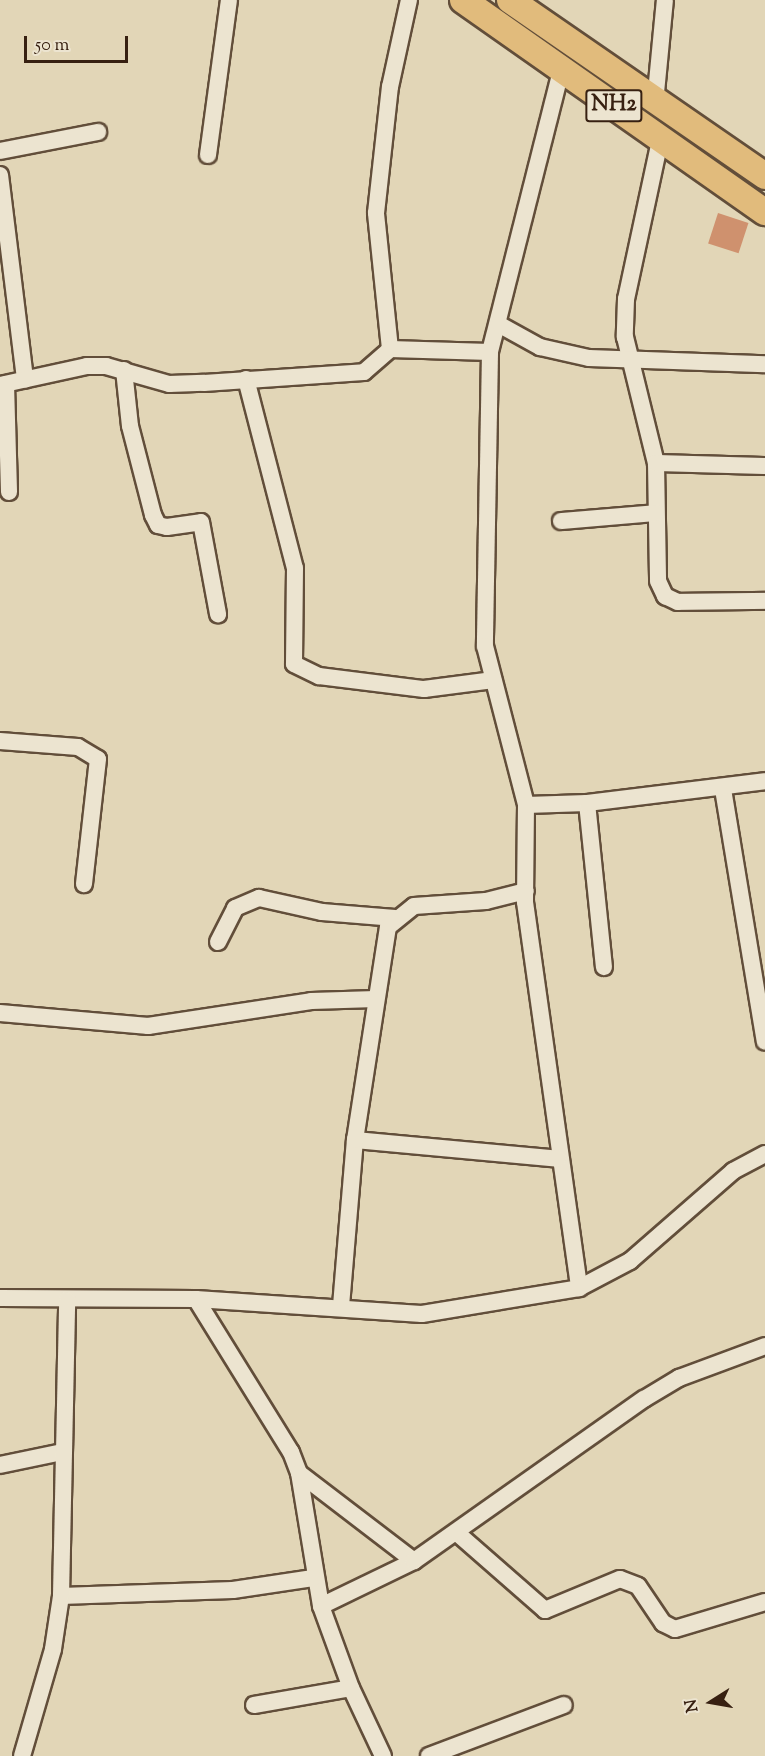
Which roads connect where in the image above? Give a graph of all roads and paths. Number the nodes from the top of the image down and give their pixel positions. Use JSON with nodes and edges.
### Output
{"nodes":[{"id":1,"x":229,"y":0,"type":"edge"},
{"id":2,"x":409,"y":0,"type":"edge"},
{"id":3,"x":463,"y":0,"type":"edge"},
{"id":4,"x":510,"y":0,"type":"edge"},
{"id":5,"x":665,"y":0,"type":"edge"},
{"id":6,"x":561,"y":71,"type":"junction"},
{"id":7,"x":655,"y":103,"type":"junction"},
{"id":8,"x":98,"y":132,"type":"dead end"},
{"id":9,"x":661,"y":136,"type":"junction"},
{"id":10,"x":0,"y":151,"type":"edge"},
{"id":11,"x":208,"y":154,"type":"dead end"},
{"id":12,"x":0,"y":176,"type":"edge"},
{"id":13,"x":765,"y":176,"type":"edge"},
{"id":14,"x":765,"y":212,"type":"edge"},
{"id":15,"x":500,"y":325,"type":"junction"},
{"id":16,"x":390,"y":349,"type":"junction"},
{"id":17,"x":489,"y":352,"type":"junction"},
{"id":18,"x":631,"y":361,"type":"junction"},
{"id":19,"x":765,"y":364,"type":"edge"},
{"id":20,"x":124,"y":370,"type":"junction"},
{"id":21,"x":25,"y":379,"type":"junction"},
{"id":22,"x":246,"y":380,"type":"junction"},
{"id":23,"x":3,"y":385,"type":"edge"},
{"id":24,"x":656,"y":463,"type":"junction"},
{"id":25,"x":765,"y":466,"type":"edge"},
{"id":26,"x":9,"y":492,"type":"dead end"},
{"id":27,"x":656,"y":513,"type":"junction"},
{"id":28,"x":561,"y":521,"type":"dead end"},
{"id":29,"x":765,"y":601,"type":"edge"},
{"id":30,"x":218,"y":614,"type":"dead end"},
{"id":31,"x":493,"y":680,"type":"junction"},
{"id":32,"x":0,"y":741,"type":"edge"},
{"id":33,"x":765,"y":781,"type":"edge"},
{"id":34,"x":723,"y":789,"type":"junction"},
{"id":35,"x":587,"y":803,"type":"junction"},
{"id":36,"x":526,"y":805,"type":"junction"},
{"id":37,"x":84,"y":884,"type":"dead end"},
{"id":38,"x":526,"y":891,"type":"junction"},
{"id":39,"x":395,"y":918,"type":"junction"},
{"id":40,"x":218,"y":942,"type":"dead end"},
{"id":41,"x":604,"y":967,"type":"dead end"},
{"id":42,"x":758,"y":983,"type":"edge"},
{"id":43,"x":376,"y":999,"type":"junction"},
{"id":44,"x":0,"y":1013,"type":"edge"},
{"id":45,"x":765,"y":1042,"type":"edge"},
{"id":46,"x":355,"y":1140,"type":"junction"},
{"id":47,"x":765,"y":1154,"type":"edge"},
{"id":48,"x":558,"y":1159,"type":"junction"},
{"id":49,"x":579,"y":1288,"type":"junction"},
{"id":50,"x":0,"y":1298,"type":"edge"},
{"id":51,"x":196,"y":1299,"type":"junction"},
{"id":52,"x":67,"y":1300,"type":"junction"},
{"id":53,"x":341,"y":1306,"type":"junction"},
{"id":54,"x":765,"y":1346,"type":"edge"},
{"id":55,"x":62,"y":1452,"type":"junction"},
{"id":56,"x":0,"y":1465,"type":"edge"},
{"id":57,"x":299,"y":1473,"type":"junction"},
{"id":58,"x":457,"y":1533,"type":"junction"},
{"id":59,"x":414,"y":1561,"type":"junction"},
{"id":60,"x":313,"y":1578,"type":"junction"},
{"id":61,"x":61,"y":1596,"type":"junction"},
{"id":62,"x":765,"y":1602,"type":"edge"},
{"id":63,"x":321,"y":1606,"type":"junction"},
{"id":64,"x":351,"y":1688,"type":"junction"},
{"id":65,"x":254,"y":1705,"type":"dead end"},
{"id":66,"x":564,"y":1705,"type":"dead end"},
{"id":67,"x":22,"y":1756,"type":"edge"},
{"id":68,"x":383,"y":1756,"type":"edge"},
{"id":69,"x":429,"y":1756,"type":"edge"}],
"edges":[{"from":1,"to":11,"type":"street"},
{"from":2,"to":16,"type":"street"},
{"from":3,"to":6,"type":"highway","number":"NH2"},
{"from":4,"to":7,"type":"highway","number":"NH2"},
{"from":5,"to":7,"type":"street"},
{"from":6,"to":9,"type":"highway","number":"NH2"},
{"from":6,"to":15,"type":"street"},
{"from":7,"to":13,"type":"highway","number":"NH2"},
{"from":8,"to":10,"type":"street"},
{"from":9,"to":14,"type":"highway","number":"NH2"},
{"from":9,"to":18,"type":"street"},
{"from":12,"to":21,"type":"street"},
{"from":15,"to":17,"type":"street"},
{"from":15,"to":18,"type":"street"},
{"from":16,"to":17,"type":"street"},
{"from":16,"to":22,"type":"street"},
{"from":17,"to":31,"type":"street"},
{"from":18,"to":19,"type":"street"},
{"from":18,"to":24,"type":"street"},
{"from":20,"to":21,"type":"street"},
{"from":20,"to":22,"type":"street"},
{"from":20,"to":30,"type":"street"},
{"from":21,"to":23,"type":"street"},
{"from":22,"to":31,"type":"street"},
{"from":23,"to":26,"type":"street"},
{"from":24,"to":25,"type":"street"},
{"from":24,"to":27,"type":"street"},
{"from":27,"to":28,"type":"street"},
{"from":27,"to":29,"type":"street"},
{"from":31,"to":36,"type":"street"},
{"from":32,"to":37,"type":"street"},
{"from":33,"to":34,"type":"street"},
{"from":34,"to":35,"type":"street"},
{"from":34,"to":42,"type":"street"},
{"from":35,"to":36,"type":"street"},
{"from":35,"to":41,"type":"street"},
{"from":36,"to":38,"type":"street"},
{"from":38,"to":39,"type":"street"},
{"from":38,"to":48,"type":"street"},
{"from":39,"to":40,"type":"street"},
{"from":39,"to":43,"type":"street"},
{"from":42,"to":45,"type":"street"},
{"from":43,"to":44,"type":"street"},
{"from":43,"to":46,"type":"street"},
{"from":46,"to":48,"type":"street"},
{"from":46,"to":53,"type":"street"},
{"from":47,"to":49,"type":"street"},
{"from":48,"to":49,"type":"street"},
{"from":49,"to":53,"type":"street"},
{"from":50,"to":52,"type":"street"},
{"from":51,"to":52,"type":"street"},
{"from":51,"to":53,"type":"street"},
{"from":51,"to":57,"type":"street"},
{"from":52,"to":55,"type":"street"},
{"from":54,"to":58,"type":"street"},
{"from":55,"to":56,"type":"street"},
{"from":55,"to":61,"type":"street"},
{"from":57,"to":59,"type":"street"},
{"from":57,"to":60,"type":"street"},
{"from":58,"to":59,"type":"street"},
{"from":58,"to":62,"type":"street"},
{"from":59,"to":63,"type":"street"},
{"from":60,"to":61,"type":"street"},
{"from":60,"to":63,"type":"street"},
{"from":61,"to":67,"type":"street"},
{"from":63,"to":64,"type":"street"},
{"from":64,"to":65,"type":"street"},
{"from":64,"to":68,"type":"street"},
{"from":66,"to":69,"type":"street"}]}
